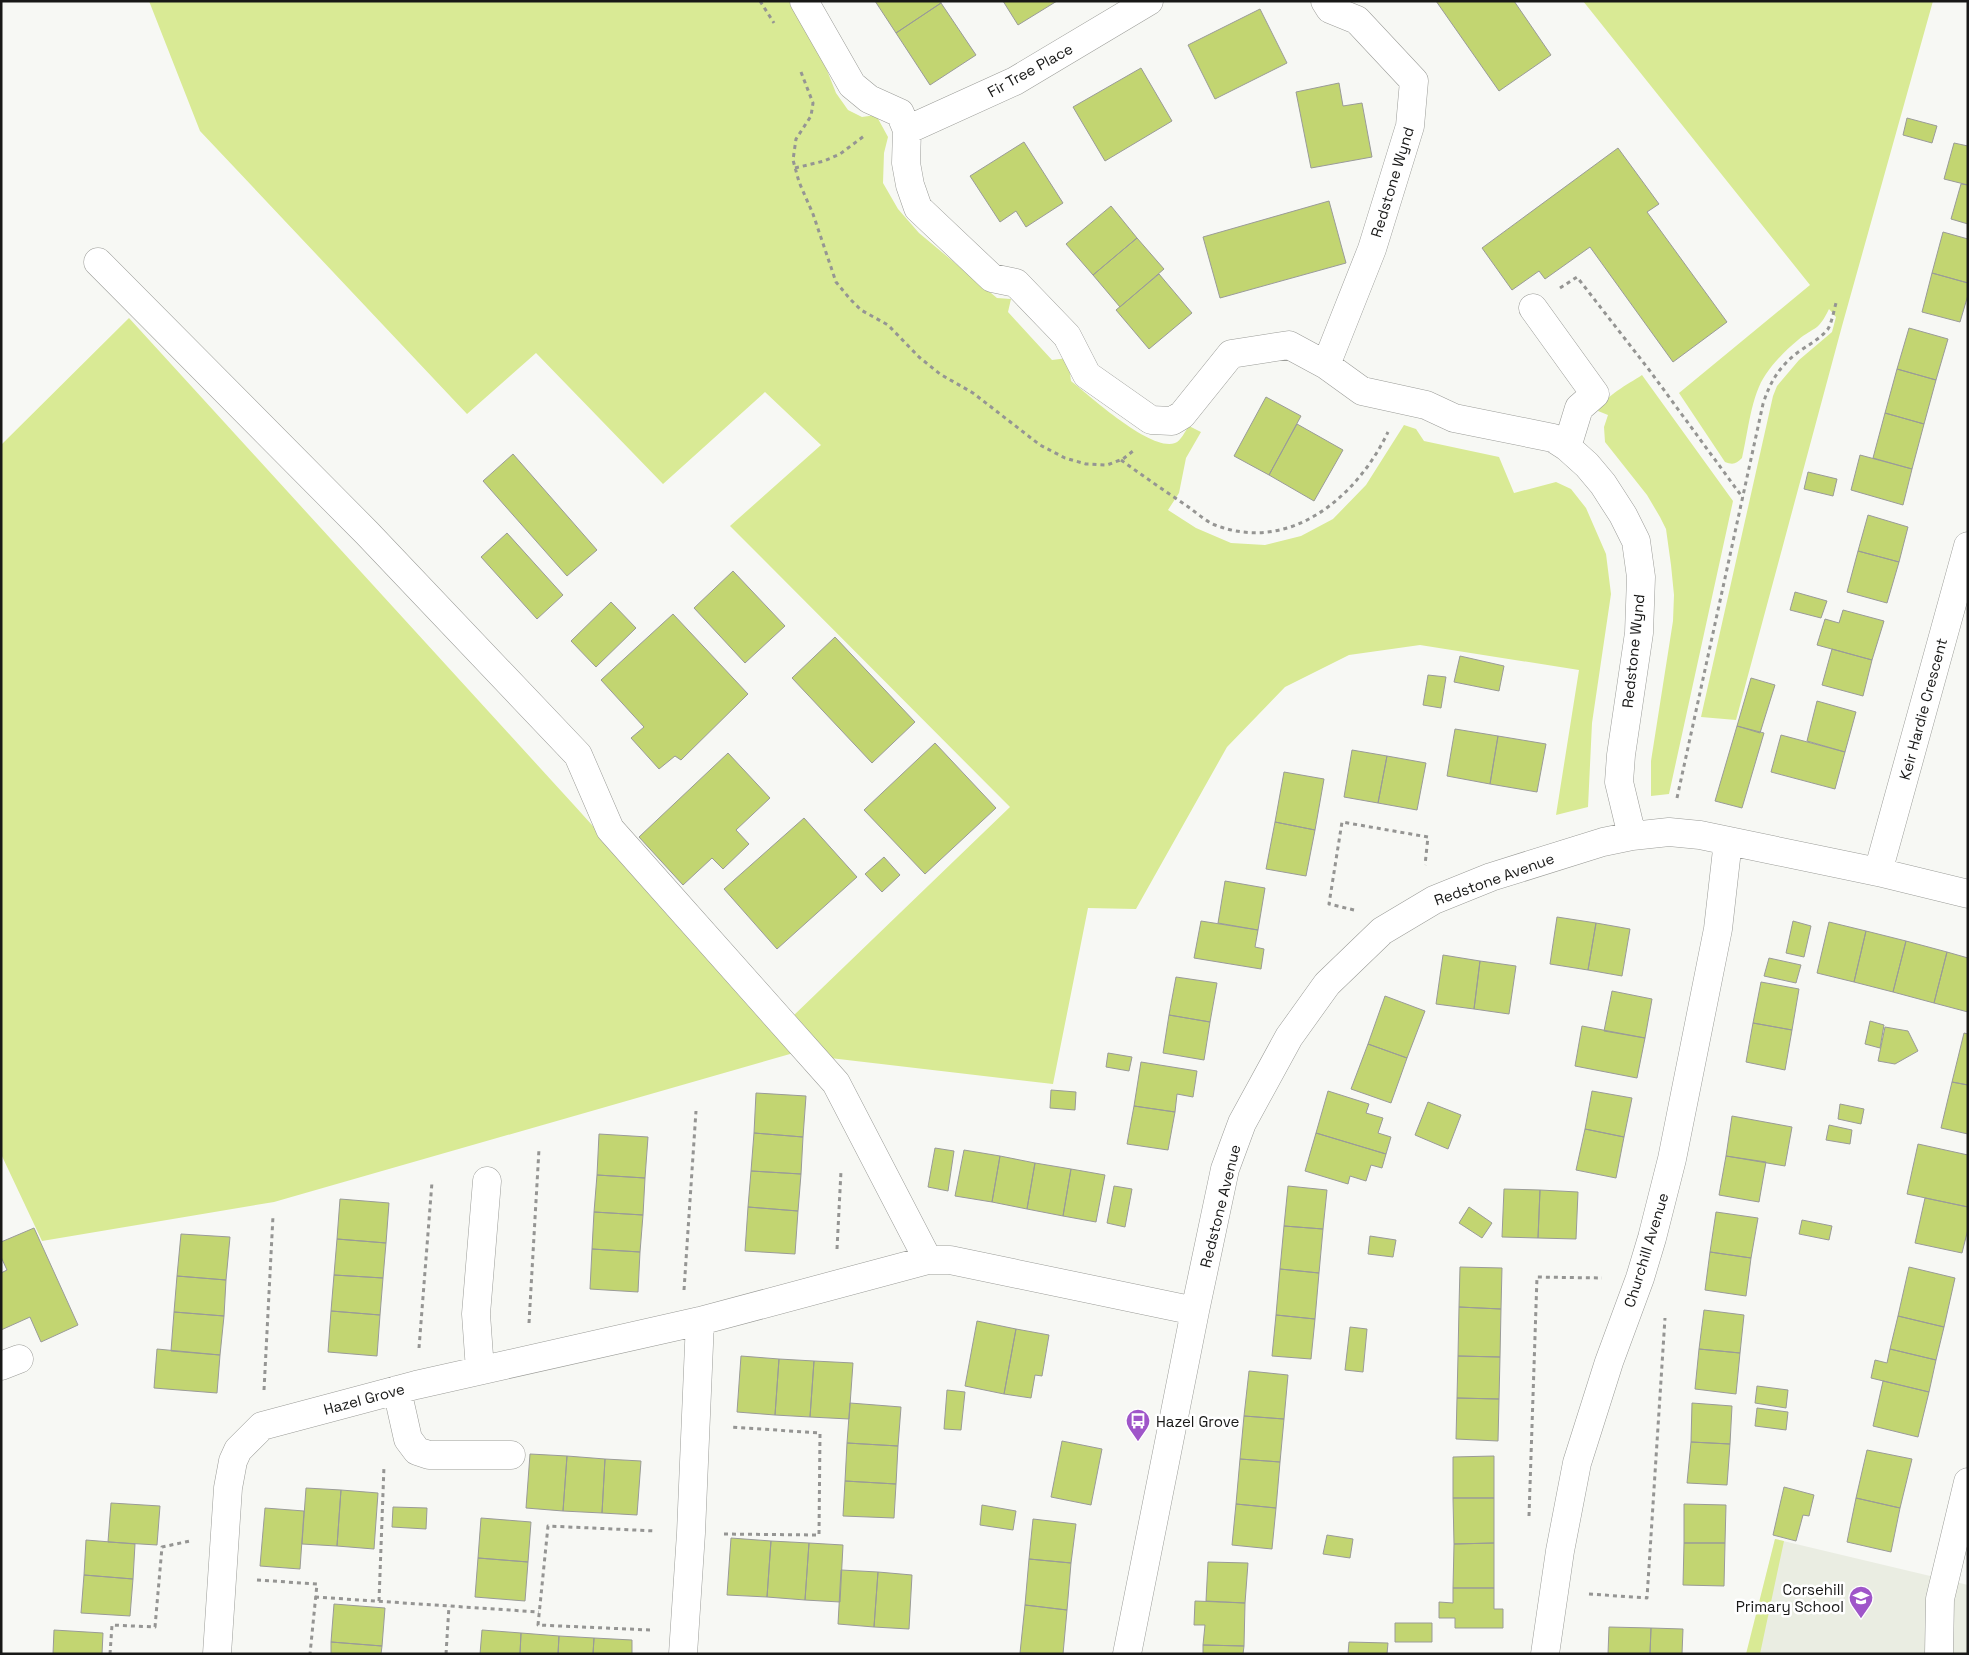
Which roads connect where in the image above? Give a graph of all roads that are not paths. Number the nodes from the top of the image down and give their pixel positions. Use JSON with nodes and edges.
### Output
{"nodes":[{"id":1,"x":804,"y":1,"type":"edge"},
{"id":2,"x":1149,"y":1,"type":"edge"},
{"id":3,"x":1325,"y":1,"type":"edge"},
{"id":4,"x":905,"y":125,"type":"junction"},
{"id":5,"x":98,"y":262,"type":"dead end"},
{"id":6,"x":1533,"y":308,"type":"road end"},
{"id":7,"x":1326,"y":365,"type":"junction"},
{"id":8,"x":1568,"y":447,"type":"junction"},
{"id":9,"x":1968,"y":546,"type":"edge"},
{"id":10,"x":1632,"y":836,"type":"junction"},
{"id":11,"x":1728,"y":841,"type":"junction"},
{"id":12,"x":1878,"y":872,"type":"junction"},
{"id":13,"x":1968,"y":894,"type":"edge"},
{"id":14,"x":487,"y":1181,"type":"dead end"},
{"id":15,"x":928,"y":1260,"type":"junction"},
{"id":16,"x":1195,"y":1312,"type":"junction"},
{"id":17,"x":691,"y":1323,"type":"junction"},
{"id":18,"x":480,"y":1370,"type":"junction"},
{"id":19,"x":407,"y":1388,"type":"junction"},
{"id":20,"x":511,"y":1455,"type":"dead end"},
{"id":21,"x":1968,"y":1482,"type":"edge"},
{"id":22,"x":683,"y":1643,"type":"edge"},
{"id":23,"x":217,"y":1654,"type":"edge"},
{"id":24,"x":1127,"y":1654,"type":"edge"},
{"id":25,"x":1545,"y":1654,"type":"edge"},
{"id":26,"x":1939,"y":1654,"type":"edge"}],
"edges":[{"from":1,"to":4,"type":"street"},
{"from":2,"to":4,"type":"street","name":"Fir Tree Place"},
{"from":3,"to":7,"type":"street","name":"Redstone Wynd"},
{"from":4,"to":7,"type":"street","name":"Redstone Wynd"},
{"from":5,"to":15,"type":"street"},
{"from":6,"to":8,"type":"street"},
{"from":7,"to":8,"type":"street","name":"Redstone Wynd"},
{"from":8,"to":10,"type":"street","name":"Redstone Wynd"},
{"from":9,"to":12,"type":"street","name":"Keir Hardie Crescent"},
{"from":10,"to":11,"type":"street","name":"Redstone Avenue"},
{"from":10,"to":16,"type":"street","name":"Redstone Avenue"},
{"from":11,"to":12,"type":"street","name":"Redstone Avenue"},
{"from":11,"to":25,"type":"street","name":"Churchill Avenue"},
{"from":12,"to":13,"type":"street","name":"Redstone Avenue"},
{"from":14,"to":18,"type":"street"},
{"from":15,"to":16,"type":"street","name":"Hazel Grove"},
{"from":15,"to":17,"type":"street","name":"Hazel Grove"},
{"from":16,"to":24,"type":"street","name":"Redstone Avenue"},
{"from":17,"to":18,"type":"street","name":"Hazel Grove"},
{"from":17,"to":22,"type":"street"},
{"from":18,"to":19,"type":"street","name":"Hazel Grove"},
{"from":19,"to":20,"type":"street"},
{"from":19,"to":23,"type":"street","name":"Hazel Grove"},
{"from":21,"to":26,"type":"street"}]}
